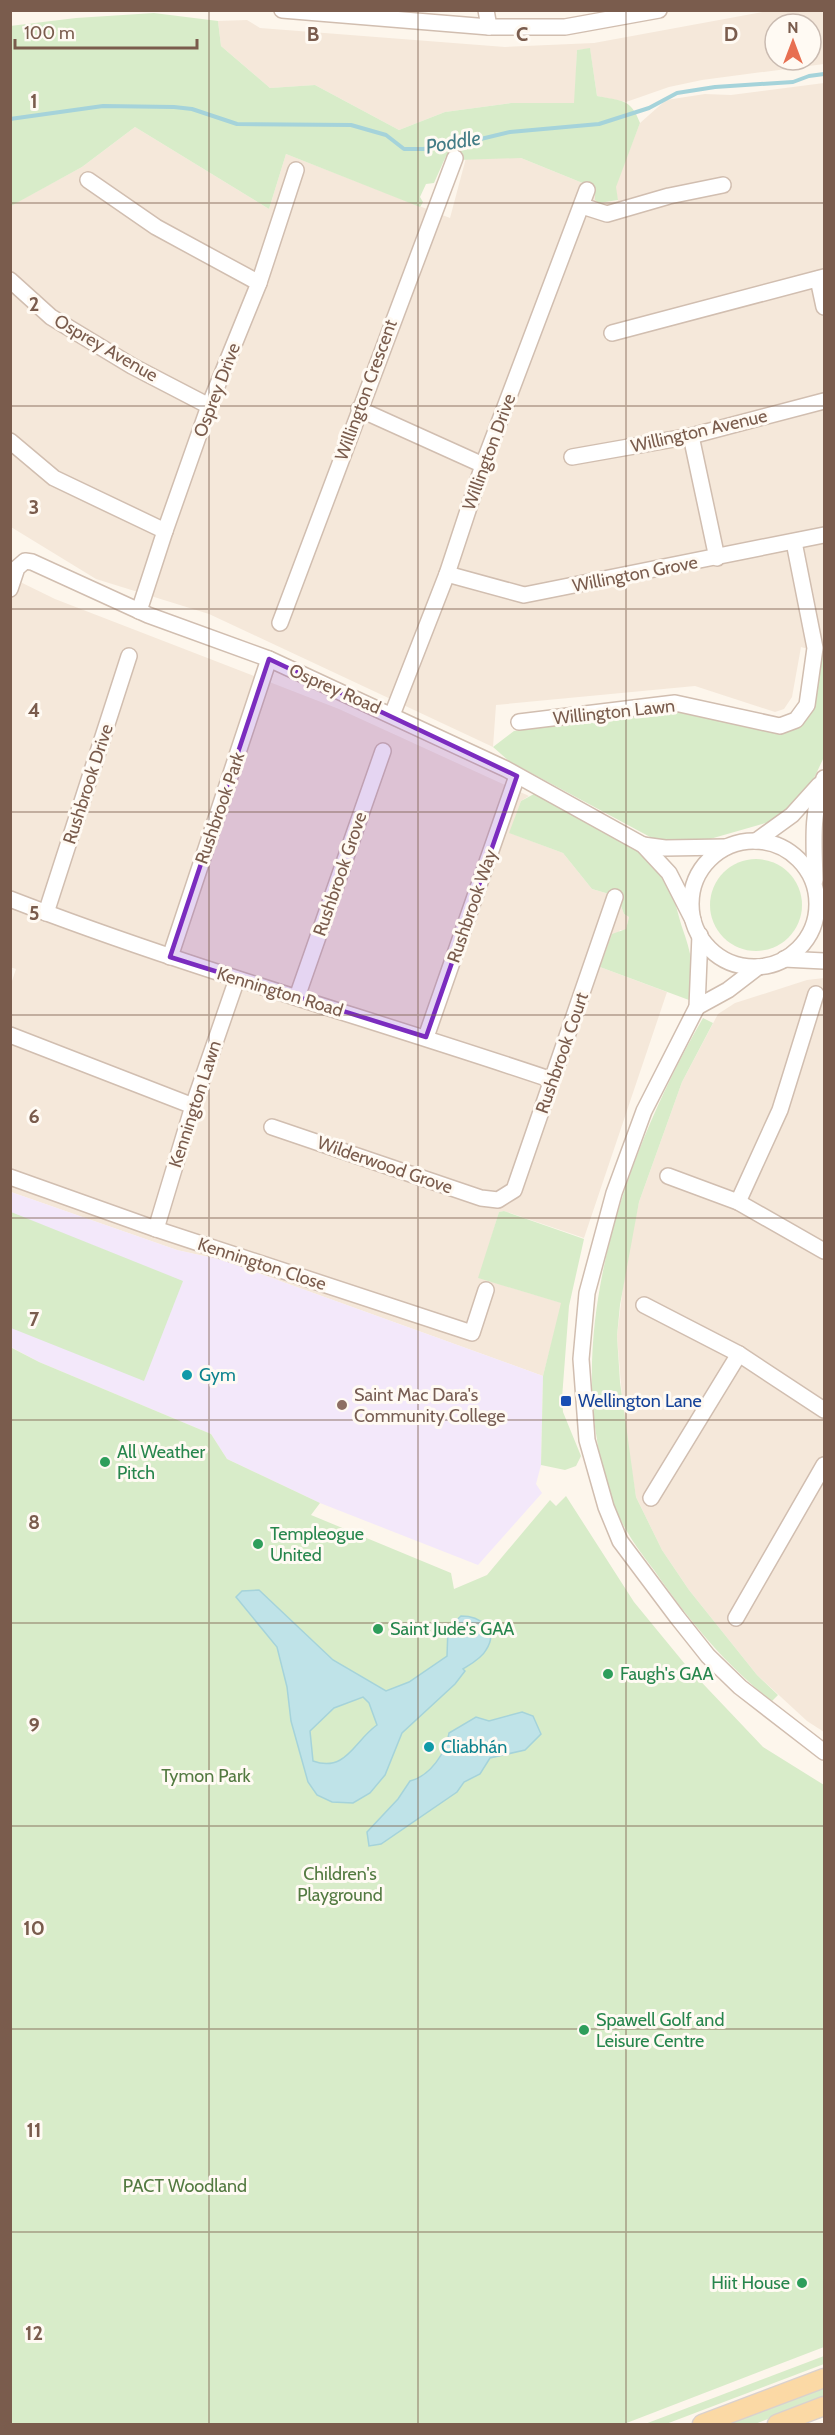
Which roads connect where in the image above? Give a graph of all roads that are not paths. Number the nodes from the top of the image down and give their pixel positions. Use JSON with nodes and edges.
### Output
{"nodes":[{"id":1,"x":282,"y":10,"type":"edge"},
{"id":2,"x":486,"y":10,"type":"edge"},
{"id":3,"x":659,"y":10,"type":"edge"},
{"id":4,"x":489,"y":27,"type":"junction"},
{"id":5,"x":455,"y":158,"type":"dead end"},
{"id":6,"x":296,"y":170,"type":"dead end"},
{"id":7,"x":88,"y":180,"type":"dead end"},
{"id":8,"x":723,"y":185,"type":"dead end"},
{"id":9,"x":587,"y":190,"type":"dead end"},
{"id":10,"x":582,"y":206,"type":"junction"},
{"id":11,"x":821,"y":278,"type":"edge"},
{"id":12,"x":10,"y":280,"type":"edge"},
{"id":13,"x":259,"y":283,"type":"junction"},
{"id":14,"x":825,"y":307,"type":"edge"},
{"id":15,"x":612,"y":333,"type":"dead end"},
{"id":16,"x":825,"y":402,"type":"edge"},
{"id":17,"x":209,"y":406,"type":"junction"},
{"id":18,"x":359,"y":409,"type":"junction"},
{"id":19,"x":691,"y":436,"type":"junction"},
{"id":20,"x":10,"y":441,"type":"edge"},
{"id":21,"x":572,"y":457,"type":"dead end"},
{"id":22,"x":483,"y":465,"type":"junction"},
{"id":23,"x":165,"y":531,"type":"junction"},
{"id":24,"x":825,"y":535,"type":"edge"},
{"id":25,"x":794,"y":542,"type":"junction"},
{"id":26,"x":717,"y":558,"type":"junction"},
{"id":27,"x":447,"y":574,"type":"junction"},
{"id":28,"x":10,"y":589,"type":"edge"},
{"id":29,"x":139,"y":611,"type":"junction"},
{"id":30,"x":280,"y":623,"type":"dead end"},
{"id":31,"x":129,"y":656,"type":"dead end"},
{"id":32,"x":269,"y":659,"type":"junction"},
{"id":33,"x":392,"y":715,"type":"junction"},
{"id":34,"x":519,"y":722,"type":"dead end"},
{"id":35,"x":383,"y":751,"type":"dead end"},
{"id":36,"x":517,"y":776,"type":"junction"},
{"id":37,"x":824,"y":779,"type":"edge"},
{"id":38,"x":756,"y":841,"type":"junction"},
{"id":39,"x":643,"y":845,"type":"junction"},
{"id":40,"x":728,"y":846,"type":"junction"},
{"id":41,"x":615,"y":897,"type":"dead end"},
{"id":42,"x":819,"y":898,"type":"edge"},
{"id":43,"x":10,"y":899,"type":"edge"},
{"id":44,"x":46,"y":913,"type":"junction"},
{"id":45,"x":693,"y":920,"type":"junction"},
{"id":46,"x":700,"y":935,"type":"junction"},
{"id":47,"x":170,"y":957,"type":"junction"},
{"id":48,"x":784,"y":959,"type":"junction"},
{"id":49,"x":825,"y":961,"type":"edge"},
{"id":50,"x":758,"y":967,"type":"junction"},
{"id":51,"x":237,"y":979,"type":"junction"},
{"id":52,"x":816,"y":994,"type":"dead end"},
{"id":53,"x":297,"y":997,"type":"junction"},
{"id":54,"x":697,"y":1007,"type":"junction"},
{"id":55,"x":10,"y":1035,"type":"edge"},
{"id":56,"x":426,"y":1037,"type":"junction"},
{"id":57,"x":552,"y":1080,"type":"junction"},
{"id":58,"x":193,"y":1106,"type":"junction"},
{"id":59,"x":273,"y":1127,"type":"dead end"},
{"id":60,"x":668,"y":1176,"type":"dead end"},
{"id":61,"x":10,"y":1177,"type":"edge"},
{"id":62,"x":498,"y":1200,"type":"joint"},
{"id":63,"x":738,"y":1202,"type":"junction"},
{"id":64,"x":156,"y":1229,"type":"junction"},
{"id":65,"x":825,"y":1251,"type":"edge"},
{"id":66,"x":486,"y":1290,"type":"dead end"},
{"id":67,"x":644,"y":1305,"type":"dead end"},
{"id":68,"x":739,"y":1354,"type":"junction"},
{"id":69,"x":825,"y":1410,"type":"edge"},
{"id":70,"x":825,"y":1465,"type":"edge"},
{"id":71,"x":651,"y":1498,"type":"dead end"},
{"id":72,"x":736,"y":1618,"type":"dead end"},
{"id":73,"x":825,"y":1752,"type":"edge"},
{"id":74,"x":825,"y":2378,"type":"edge"},
{"id":75,"x":825,"y":2406,"type":"edge"},
{"id":76,"x":702,"y":2424,"type":"edge"},
{"id":77,"x":777,"y":2424,"type":"edge"}],
"edges":[{"from":1,"to":4,"type":"street"},
{"from":2,"to":4,"type":"street"},
{"from":3,"to":4,"type":"street"},
{"from":5,"to":18,"type":"street","name":"Willington Crescent"},
{"from":6,"to":13,"type":"street","name":"Osprey Drive"},
{"from":7,"to":13,"type":"street"},
{"from":8,"to":10,"type":"street"},
{"from":9,"to":10,"type":"street","name":"Willington Drive"},
{"from":10,"to":22,"type":"street","name":"Willington Drive"},
{"from":11,"to":14,"type":"street"},
{"from":11,"to":15,"type":"street"},
{"from":12,"to":17,"type":"street","name":"Osprey Avenue"},
{"from":13,"to":17,"type":"street","name":"Osprey Drive"},
{"from":16,"to":19,"type":"street","name":"Willington Avenue"},
{"from":17,"to":23,"type":"street","name":"Osprey Drive"},
{"from":18,"to":22,"type":"street"},
{"from":18,"to":30,"type":"street","name":"Willington Crescent"},
{"from":19,"to":21,"type":"street","name":"Willington Avenue"},
{"from":19,"to":26,"type":"street"},
{"from":20,"to":23,"type":"street"},
{"from":22,"to":27,"type":"street","name":"Willington Drive"},
{"from":23,"to":29,"type":"street","name":"Osprey Drive"},
{"from":24,"to":25,"type":"street","name":"Willington Grove"},
{"from":25,"to":26,"type":"street","name":"Willington Grove"},
{"from":25,"to":34,"type":"street","name":"Willington Lawn"},
{"from":26,"to":27,"type":"street","name":"Willington Grove"},
{"from":27,"to":33,"type":"street","name":"Willington Drive"},
{"from":28,"to":29,"type":"street","name":"Osprey Road"},
{"from":29,"to":32,"type":"street","name":"Osprey Road"},
{"from":31,"to":44,"type":"street","name":"Rushbrook Drive"},
{"from":32,"to":33,"type":"street","name":"Osprey Road"},
{"from":32,"to":47,"type":"street","name":"Rushbrook Park"},
{"from":33,"to":36,"type":"street","name":"Osprey Road"},
{"from":35,"to":53,"type":"street","name":"Rushbrook Grove"},
{"from":36,"to":39,"type":"street","name":"Osprey Road"},
{"from":36,"to":56,"type":"street","name":"Rushbrook Way"},
{"from":37,"to":38,"type":"street"},
{"from":37,"to":42,"type":"street"},
{"from":38,"to":40,"type":"street"},
{"from":38,"to":42,"type":"street"},
{"from":39,"to":40,"type":"street","name":"Osprey Road"},
{"from":39,"to":45,"type":"street","name":"Osprey Road"},
{"from":40,"to":45,"type":"street"},
{"from":41,"to":57,"type":"street","name":"Rushbrook Court"},
{"from":42,"to":48,"type":"street"},
{"from":43,"to":44,"type":"street","name":"Kennington Road"},
{"from":44,"to":47,"type":"street","name":"Kennington Road"},
{"from":45,"to":46,"type":"street"},
{"from":46,"to":50,"type":"street"},
{"from":46,"to":54,"type":"street"},
{"from":47,"to":51,"type":"street","name":"Kennington Road"},
{"from":48,"to":49,"type":"street"},
{"from":48,"to":50,"type":"street"},
{"from":50,"to":54,"type":"street"},
{"from":51,"to":53,"type":"street","name":"Kennington Road"},
{"from":51,"to":58,"type":"street","name":"Kennington Lawn"},
{"from":52,"to":63,"type":"street"},
{"from":53,"to":56,"type":"street","name":"Kennington Road"},
{"from":54,"to":73,"type":"street"},
{"from":55,"to":58,"type":"street"},
{"from":56,"to":57,"type":"street","name":"Kennington Road"},
{"from":57,"to":62,"type":"street","name":"Rushbrook Court"},
{"from":58,"to":64,"type":"street","name":"Kennington Lawn"},
{"from":59,"to":62,"type":"street","name":"Wilderwood Grove"},
{"from":60,"to":63,"type":"street"},
{"from":61,"to":64,"type":"street","name":"Kennington Close"},
{"from":63,"to":65,"type":"street"},
{"from":64,"to":66,"type":"street","name":"Kennington Close"},
{"from":67,"to":68,"type":"street"},
{"from":68,"to":69,"type":"street"},
{"from":68,"to":71,"type":"street"},
{"from":70,"to":72,"type":"street"},
{"from":74,"to":76,"type":"main road"},
{"from":75,"to":77,"type":"main road"}]}
